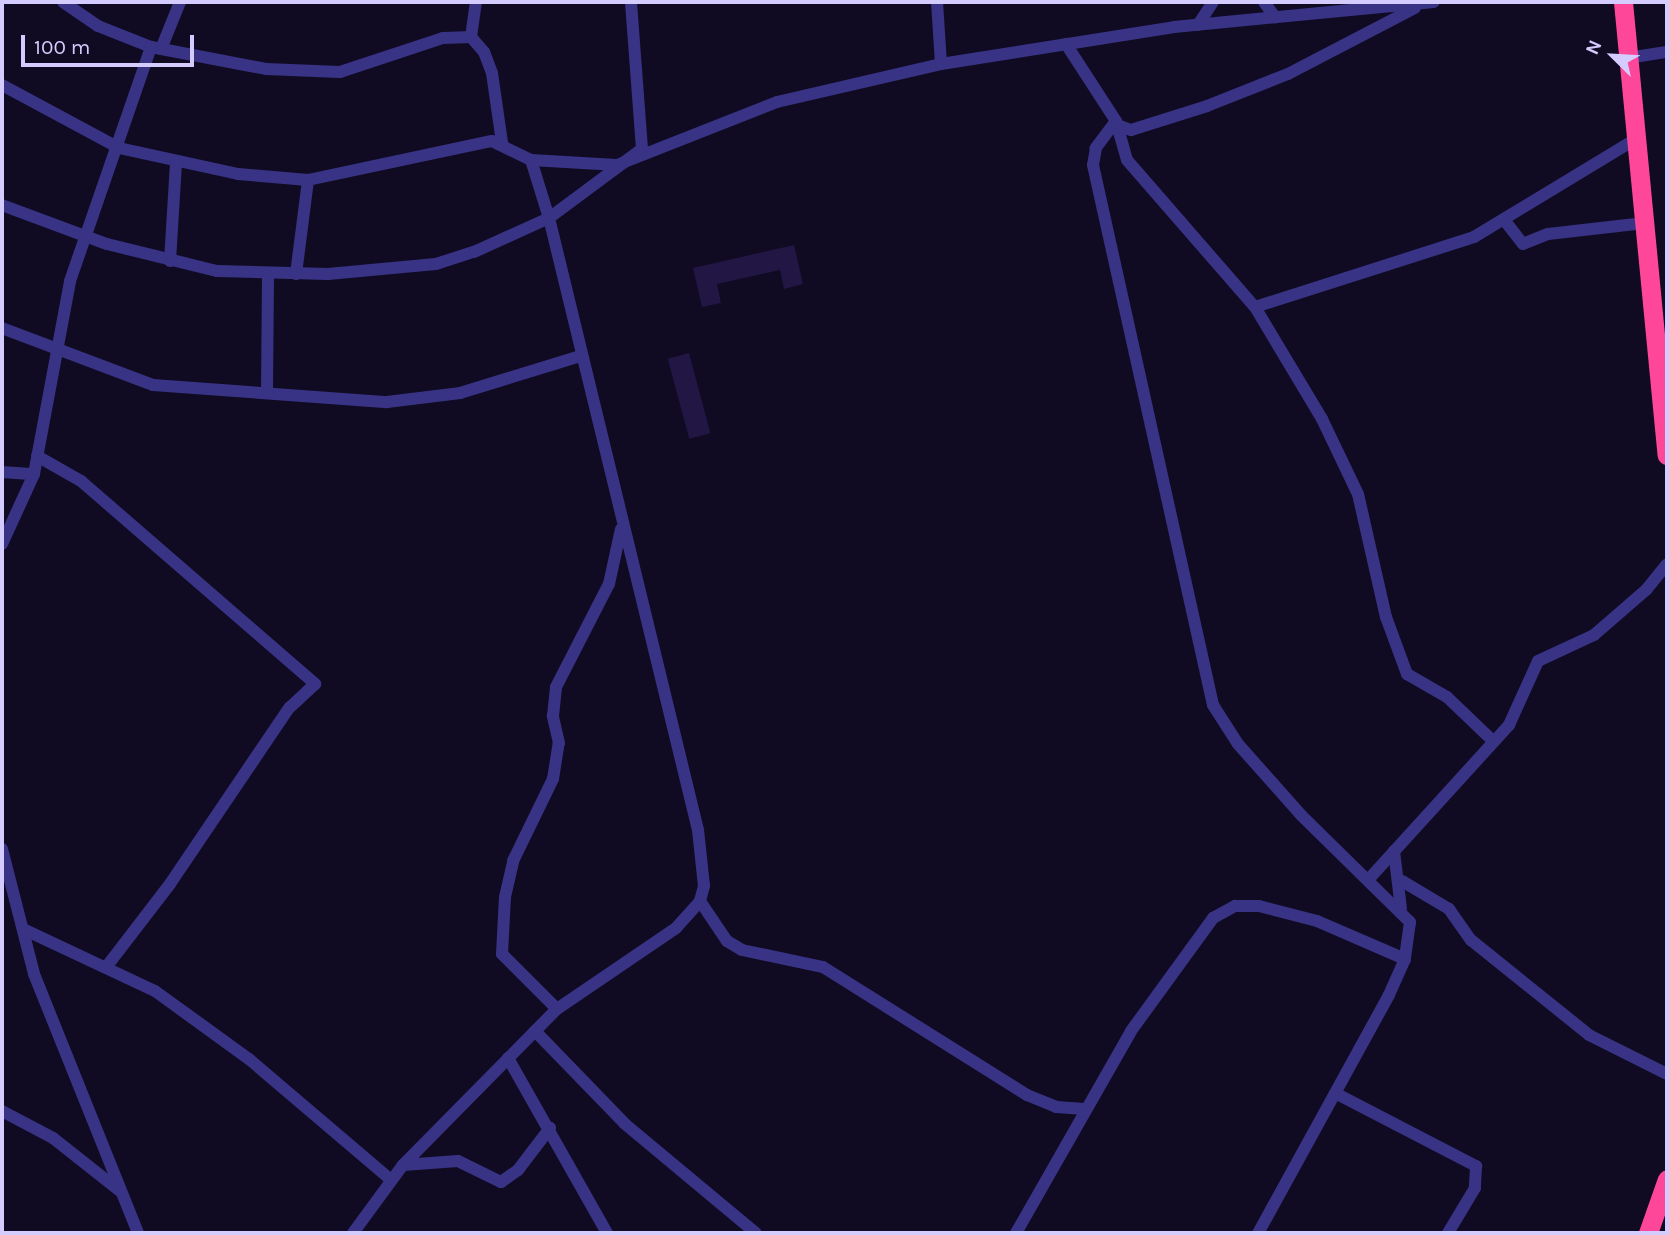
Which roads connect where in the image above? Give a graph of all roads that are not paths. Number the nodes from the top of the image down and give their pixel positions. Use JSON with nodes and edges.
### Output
{"nodes":[{"id":1,"x":63,"y":2,"type":"edge"},
{"id":2,"x":180,"y":2,"type":"edge"},
{"id":3,"x":476,"y":2,"type":"edge"},
{"id":4,"x":631,"y":2,"type":"edge"},
{"id":5,"x":937,"y":2,"type":"edge"},
{"id":6,"x":1213,"y":2,"type":"edge"},
{"id":7,"x":1264,"y":2,"type":"edge"},
{"id":8,"x":1623,"y":2,"type":"edge"},
{"id":9,"x":1429,"y":3,"type":"edge"},
{"id":10,"x":1275,"y":17,"type":"junction"},
{"id":11,"x":1198,"y":25,"type":"junction"},
{"id":12,"x":471,"y":37,"type":"junction"},
{"id":13,"x":1066,"y":44,"type":"junction"},
{"id":14,"x":156,"y":48,"type":"junction"},
{"id":15,"x":1667,"y":52,"type":"edge"},
{"id":16,"x":1628,"y":58,"type":"junction"},
{"id":17,"x":941,"y":64,"type":"junction"},
{"id":18,"x":2,"y":85,"type":"edge"},
{"id":19,"x":1117,"y":125,"type":"junction"},
{"id":20,"x":1636,"y":139,"type":"junction"},
{"id":21,"x":502,"y":142,"type":"junction"},
{"id":22,"x":119,"y":148,"type":"junction"},
{"id":23,"x":531,"y":160,"type":"junction"},
{"id":24,"x":176,"y":163,"type":"junction"},
{"id":25,"x":617,"y":165,"type":"junction"},
{"id":26,"x":308,"y":180,"type":"junction"},
{"id":27,"x":2,"y":205,"type":"edge"},
{"id":28,"x":550,"y":218,"type":"junction"},
{"id":29,"x":1505,"y":221,"type":"junction"},
{"id":30,"x":1644,"y":223,"type":"junction"},
{"id":31,"x":83,"y":236,"type":"junction"},
{"id":32,"x":170,"y":261,"type":"junction"},
{"id":33,"x":296,"y":274,"type":"junction"},
{"id":34,"x":268,"y":275,"type":"junction"},
{"id":35,"x":1255,"y":307,"type":"junction"},
{"id":36,"x":2,"y":328,"type":"edge"},
{"id":37,"x":54,"y":349,"type":"junction"},
{"id":38,"x":580,"y":356,"type":"junction"},
{"id":39,"x":267,"y":392,"type":"junction"},
{"id":40,"x":1667,"y":455,"type":"edge"},
{"id":41,"x":37,"y":456,"type":"junction"},
{"id":42,"x":2,"y":472,"type":"edge"},
{"id":43,"x":34,"y":474,"type":"junction"},
{"id":44,"x":622,"y":526,"type":"junction"},
{"id":45,"x":2,"y":544,"type":"edge"},
{"id":46,"x":1667,"y":564,"type":"edge"},
{"id":47,"x":1493,"y":741,"type":"junction"},
{"id":48,"x":2,"y":849,"type":"edge"},
{"id":49,"x":1394,"y":851,"type":"junction"},
{"id":50,"x":1368,"y":880,"type":"junction"},
{"id":51,"x":1402,"y":881,"type":"junction"},
{"id":52,"x":700,"y":901,"type":"junction"},
{"id":53,"x":1401,"y":909,"type":"junction"},
{"id":54,"x":23,"y":929,"type":"junction"},
{"id":55,"x":1405,"y":959,"type":"junction"},
{"id":56,"x":107,"y":966,"type":"junction"},
{"id":57,"x":557,"y":1009,"type":"junction"},
{"id":58,"x":535,"y":1031,"type":"junction"},
{"id":59,"x":508,"y":1058,"type":"junction"},
{"id":60,"x":1667,"y":1074,"type":"edge"},
{"id":61,"x":1337,"y":1094,"type":"junction"},
{"id":62,"x":1085,"y":1109,"type":"junction"},
{"id":63,"x":2,"y":1111,"type":"edge"},
{"id":64,"x":550,"y":1128,"type":"junction"},
{"id":65,"x":403,"y":1165,"type":"junction"},
{"id":66,"x":1667,"y":1179,"type":"edge"},
{"id":67,"x":391,"y":1180,"type":"junction"},
{"id":68,"x":121,"y":1191,"type":"junction"},
{"id":69,"x":747,"y":1231,"type":"edge"},
{"id":70,"x":138,"y":1233,"type":"edge"},
{"id":71,"x":354,"y":1233,"type":"edge"},
{"id":72,"x":607,"y":1233,"type":"edge"},
{"id":73,"x":1016,"y":1233,"type":"edge"},
{"id":74,"x":1258,"y":1233,"type":"edge"},
{"id":75,"x":1448,"y":1233,"type":"edge"},
{"id":76,"x":1648,"y":1233,"type":"edge"}],
"edges":[{"from":1,"to":14,"type":"street"},
{"from":2,"to":14,"type":"street"},
{"from":3,"to":12,"type":"street"},
{"from":4,"to":25,"type":"street"},
{"from":5,"to":17,"type":"street"},
{"from":6,"to":11,"type":"street"},
{"from":7,"to":10,"type":"street"},
{"from":8,"to":16,"type":"highway"},
{"from":9,"to":10,"type":"street"},
{"from":9,"to":19,"type":"street"},
{"from":10,"to":11,"type":"street"},
{"from":11,"to":13,"type":"street"},
{"from":12,"to":14,"type":"street"},
{"from":12,"to":21,"type":"street"},
{"from":13,"to":17,"type":"street"},
{"from":13,"to":19,"type":"street"},
{"from":14,"to":22,"type":"street"},
{"from":15,"to":16,"type":"street"},
{"from":16,"to":20,"type":"highway"},
{"from":17,"to":25,"type":"street"},
{"from":18,"to":22,"type":"street"},
{"from":19,"to":35,"type":"street"},
{"from":19,"to":50,"type":"street"},
{"from":20,"to":29,"type":"street"},
{"from":20,"to":30,"type":"highway"},
{"from":21,"to":23,"type":"street"},
{"from":21,"to":26,"type":"street"},
{"from":22,"to":24,"type":"street"},
{"from":22,"to":31,"type":"street"},
{"from":23,"to":25,"type":"street"},
{"from":23,"to":28,"type":"street"},
{"from":24,"to":26,"type":"street"},
{"from":24,"to":32,"type":"street"},
{"from":25,"to":28,"type":"street"},
{"from":26,"to":33,"type":"street"},
{"from":27,"to":31,"type":"street"},
{"from":28,"to":33,"type":"street"},
{"from":28,"to":38,"type":"street"},
{"from":29,"to":30,"type":"street"},
{"from":29,"to":35,"type":"street"},
{"from":30,"to":40,"type":"highway"},
{"from":31,"to":32,"type":"street"},
{"from":31,"to":37,"type":"street"},
{"from":32,"to":34,"type":"street"},
{"from":33,"to":34,"type":"street"},
{"from":34,"to":39,"type":"street"},
{"from":35,"to":47,"type":"street"},
{"from":36,"to":37,"type":"street"},
{"from":37,"to":39,"type":"street"},
{"from":37,"to":41,"type":"street"},
{"from":38,"to":39,"type":"street"},
{"from":38,"to":44,"type":"street"},
{"from":41,"to":43,"type":"street"},
{"from":41,"to":56,"type":"street"},
{"from":42,"to":43,"type":"street"},
{"from":43,"to":45,"type":"street"},
{"from":44,"to":52,"type":"street"},
{"from":44,"to":57,"type":"street"},
{"from":46,"to":47,"type":"street"},
{"from":47,"to":49,"type":"street"},
{"from":48,"to":54,"type":"street"},
{"from":49,"to":50,"type":"street"},
{"from":49,"to":51,"type":"street"},
{"from":50,"to":53,"type":"street"},
{"from":51,"to":53,"type":"street"},
{"from":51,"to":60,"type":"street"},
{"from":52,"to":57,"type":"street"},
{"from":52,"to":62,"type":"street"},
{"from":53,"to":55,"type":"street"},
{"from":54,"to":56,"type":"street"},
{"from":54,"to":68,"type":"street"},
{"from":55,"to":61,"type":"street"},
{"from":55,"to":62,"type":"street"},
{"from":56,"to":67,"type":"street"},
{"from":57,"to":58,"type":"street"},
{"from":58,"to":59,"type":"street"},
{"from":58,"to":69,"type":"street"},
{"from":59,"to":64,"type":"street"},
{"from":59,"to":65,"type":"street"},
{"from":61,"to":74,"type":"street"},
{"from":61,"to":75,"type":"street"},
{"from":62,"to":73,"type":"street"},
{"from":63,"to":68,"type":"street"},
{"from":64,"to":65,"type":"street"},
{"from":64,"to":72,"type":"street"},
{"from":65,"to":67,"type":"street"},
{"from":66,"to":76,"type":"highway"},
{"from":67,"to":71,"type":"street"},
{"from":68,"to":70,"type":"street"}]}
